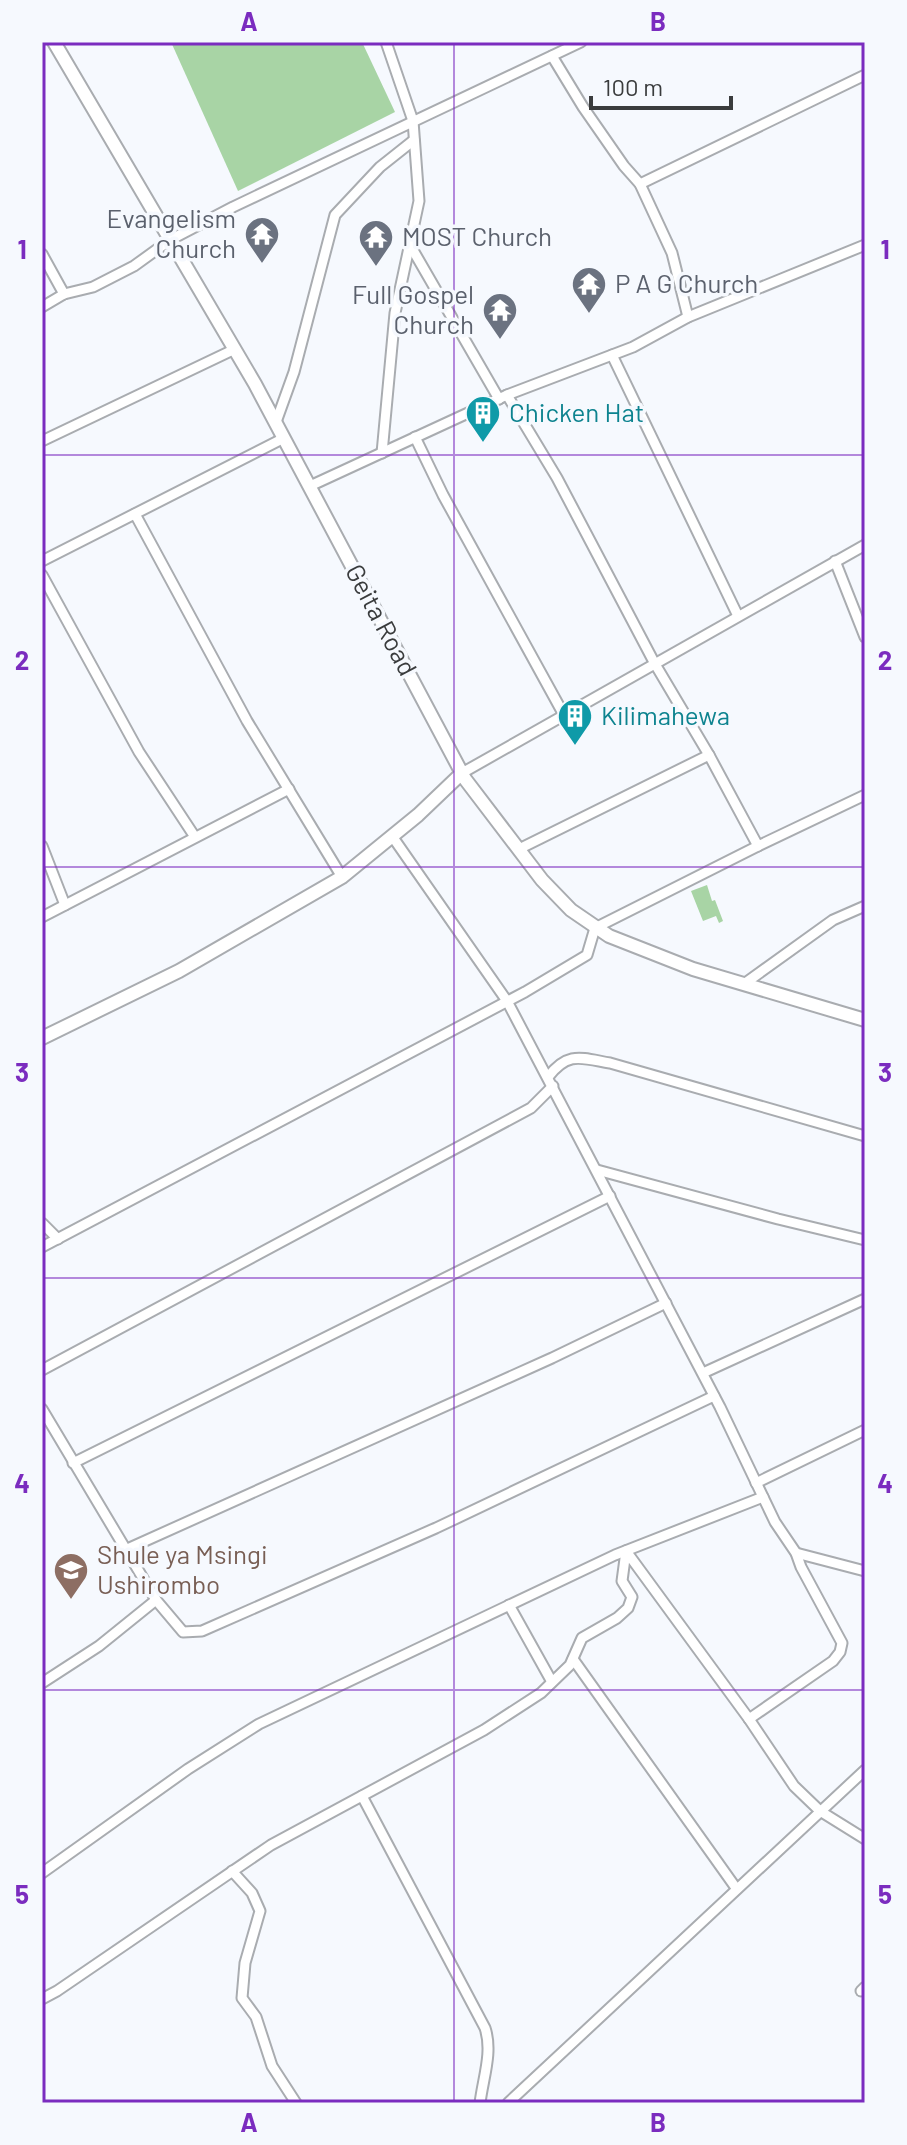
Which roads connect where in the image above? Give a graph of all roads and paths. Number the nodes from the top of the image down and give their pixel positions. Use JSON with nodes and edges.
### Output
{"nodes":[{"id":1,"x":54,"y":42,"type":"edge"},
{"id":2,"x":386,"y":42,"type":"edge"},
{"id":3,"x":581,"y":42,"type":"edge"},
{"id":4,"x":552,"y":56,"type":"junction"},
{"id":5,"x":865,"y":75,"type":"edge"},
{"id":6,"x":413,"y":121,"type":"junction"},
{"id":7,"x":414,"y":140,"type":"junction"},
{"id":8,"x":640,"y":184,"type":"junction"},
{"id":9,"x":170,"y":240,"type":"junction"},
{"id":10,"x":410,"y":245,"type":"junction"},
{"id":11,"x":865,"y":245,"type":"edge"},
{"id":12,"x":42,"y":254,"type":"edge"},
{"id":13,"x":64,"y":294,"type":"junction"},
{"id":14,"x":42,"y":307,"type":"edge"},
{"id":15,"x":688,"y":317,"type":"junction"},
{"id":16,"x":235,"y":349,"type":"junction"},
{"id":17,"x":612,"y":355,"type":"junction"},
{"id":18,"x":503,"y":397,"type":"junction"},
{"id":19,"x":276,"y":422,"type":"junction"},
{"id":20,"x":415,"y":437,"type":"junction"},
{"id":21,"x":284,"y":438,"type":"junction"},
{"id":22,"x":42,"y":441,"type":"edge"},
{"id":23,"x":382,"y":453,"type":"junction"},
{"id":24,"x":310,"y":486,"type":"junction"},
{"id":25,"x":135,"y":514,"type":"junction"},
{"id":26,"x":865,"y":545,"type":"edge"},
{"id":27,"x":42,"y":561,"type":"edge"},
{"id":28,"x":835,"y":561,"type":"junction"},
{"id":29,"x":42,"y":575,"type":"edge"},
{"id":30,"x":738,"y":616,"type":"junction"},
{"id":31,"x":865,"y":637,"type":"edge"},
{"id":32,"x":655,"y":664,"type":"junction"},
{"id":33,"x":564,"y":715,"type":"junction"},
{"id":34,"x":709,"y":755,"type":"junction"},
{"id":35,"x":462,"y":773,"type":"junction"},
{"id":36,"x":289,"y":789,"type":"junction"},
{"id":37,"x":865,"y":795,"type":"edge"},
{"id":38,"x":392,"y":836,"type":"junction"},
{"id":39,"x":195,"y":837,"type":"junction"},
{"id":40,"x":42,"y":846,"type":"edge"},
{"id":41,"x":758,"y":846,"type":"junction"},
{"id":42,"x":519,"y":849,"type":"junction"},
{"id":43,"x":342,"y":877,"type":"junction"},
{"id":44,"x":65,"y":905,"type":"junction"},
{"id":45,"x":865,"y":906,"type":"edge"},
{"id":46,"x":42,"y":917,"type":"edge"},
{"id":47,"x":595,"y":928,"type":"junction"},
{"id":48,"x":744,"y":984,"type":"junction"},
{"id":49,"x":507,"y":1001,"type":"junction"},
{"id":50,"x":865,"y":1020,"type":"edge"},
{"id":51,"x":42,"y":1038,"type":"edge"},
{"id":52,"x":551,"y":1081,"type":"junction"},
{"id":53,"x":865,"y":1136,"type":"edge"},
{"id":54,"x":597,"y":1170,"type":"junction"},
{"id":55,"x":610,"y":1196,"type":"junction"},
{"id":56,"x":42,"y":1223,"type":"edge"},
{"id":57,"x":58,"y":1239,"type":"junction"},
{"id":58,"x":865,"y":1240,"type":"edge"},
{"id":59,"x":42,"y":1247,"type":"edge"},
{"id":60,"x":865,"y":1299,"type":"edge"},
{"id":61,"x":666,"y":1303,"type":"junction"},
{"id":62,"x":42,"y":1370,"type":"edge"},
{"id":63,"x":703,"y":1373,"type":"junction"},
{"id":64,"x":714,"y":1396,"type":"junction"},
{"id":65,"x":42,"y":1409,"type":"edge"},
{"id":66,"x":865,"y":1430,"type":"edge"},
{"id":67,"x":73,"y":1463,"type":"junction"},
{"id":68,"x":756,"y":1483,"type":"junction"},
{"id":69,"x":763,"y":1497,"type":"junction"},
{"id":70,"x":125,"y":1550,"type":"junction"},
{"id":71,"x":626,"y":1551,"type":"junction"},
{"id":72,"x":796,"y":1553,"type":"junction"},
{"id":73,"x":865,"y":1571,"type":"edge"},
{"id":74,"x":156,"y":1600,"type":"junction"},
{"id":75,"x":509,"y":1605,"type":"junction"},
{"id":76,"x":573,"y":1659,"type":"junction"},
{"id":77,"x":552,"y":1682,"type":"junction"},
{"id":78,"x":42,"y":1683,"type":"edge"},
{"id":79,"x":749,"y":1719,"type":"junction"},
{"id":80,"x":865,"y":1770,"type":"edge"},
{"id":81,"x":362,"y":1796,"type":"junction"},
{"id":82,"x":820,"y":1811,"type":"junction"},
{"id":83,"x":865,"y":1839,"type":"edge"},
{"id":84,"x":232,"y":1871,"type":"junction"},
{"id":85,"x":42,"y":1873,"type":"edge"},
{"id":86,"x":736,"y":1888,"type":"junction"},
{"id":87,"x":42,"y":1999,"type":"edge"},
{"id":88,"x":296,"y":2103,"type":"edge"},
{"id":89,"x":480,"y":2103,"type":"edge"},
{"id":90,"x":508,"y":2103,"type":"edge"}],
"edges":[{"from":1,"to":9,"type":"main road","name":"Geita Road"},
{"from":2,"to":6,"type":"street"},
{"from":3,"to":4,"type":"street"},
{"from":4,"to":6,"type":"street"},
{"from":4,"to":8,"type":"street"},
{"from":5,"to":8,"type":"street"},
{"from":6,"to":7,"type":"street"},
{"from":6,"to":9,"type":"street"},
{"from":7,"to":10,"type":"street"},
{"from":7,"to":19,"type":"street"},
{"from":8,"to":15,"type":"street"},
{"from":9,"to":13,"type":"street"},
{"from":9,"to":16,"type":"main road","name":"Geita Road"},
{"from":10,"to":18,"type":"street"},
{"from":10,"to":23,"type":"street"},
{"from":11,"to":15,"type":"street"},
{"from":12,"to":13,"type":"street"},
{"from":13,"to":14,"type":"street"},
{"from":15,"to":17,"type":"street"},
{"from":16,"to":19,"type":"main road","name":"Geita Road"},
{"from":16,"to":22,"type":"street"},
{"from":17,"to":18,"type":"street"},
{"from":17,"to":30,"type":"street"},
{"from":18,"to":20,"type":"street"},
{"from":18,"to":32,"type":"street"},
{"from":19,"to":21,"type":"main road","name":"Geita Road"},
{"from":20,"to":23,"type":"street"},
{"from":20,"to":33,"type":"street"},
{"from":21,"to":24,"type":"main road","name":"Geita Road"},
{"from":21,"to":25,"type":"street"},
{"from":23,"to":24,"type":"street"},
{"from":24,"to":35,"type":"main road","name":"Geita Road"},
{"from":25,"to":27,"type":"street"},
{"from":25,"to":36,"type":"street"},
{"from":26,"to":28,"type":"street"},
{"from":28,"to":30,"type":"street"},
{"from":28,"to":31,"type":"street"},
{"from":29,"to":39,"type":"street"},
{"from":30,"to":32,"type":"street"},
{"from":32,"to":33,"type":"street"},
{"from":32,"to":34,"type":"street"},
{"from":33,"to":35,"type":"street"},
{"from":34,"to":41,"type":"street"},
{"from":34,"to":42,"type":"street"},
{"from":35,"to":38,"type":"main road"},
{"from":35,"to":42,"type":"main road","name":"Geita Road"},
{"from":36,"to":39,"type":"street"},
{"from":36,"to":43,"type":"street"},
{"from":37,"to":41,"type":"street"},
{"from":38,"to":43,"type":"main road"},
{"from":38,"to":49,"type":"street"},
{"from":39,"to":44,"type":"street"},
{"from":40,"to":44,"type":"street"},
{"from":41,"to":47,"type":"street"},
{"from":42,"to":47,"type":"main road","name":"Geita Road"},
{"from":43,"to":51,"type":"main road"},
{"from":44,"to":46,"type":"street"},
{"from":45,"to":48,"type":"street"},
{"from":47,"to":48,"type":"main road","name":"Geita Road"},
{"from":47,"to":49,"type":"street"},
{"from":48,"to":50,"type":"main road","name":"Geita Road"},
{"from":49,"to":52,"type":"street"},
{"from":49,"to":57,"type":"street"},
{"from":52,"to":53,"type":"street"},
{"from":52,"to":54,"type":"street"},
{"from":52,"to":62,"type":"street"},
{"from":54,"to":55,"type":"street"},
{"from":54,"to":58,"type":"street"},
{"from":55,"to":61,"type":"street"},
{"from":55,"to":67,"type":"street"},
{"from":56,"to":57,"type":"street"},
{"from":57,"to":59,"type":"street"},
{"from":60,"to":63,"type":"street"},
{"from":61,"to":63,"type":"street"},
{"from":61,"to":70,"type":"street"},
{"from":63,"to":64,"type":"street"},
{"from":64,"to":68,"type":"street"},
{"from":64,"to":74,"type":"street"},
{"from":65,"to":67,"type":"street"},
{"from":66,"to":68,"type":"street"},
{"from":67,"to":70,"type":"street"},
{"from":68,"to":69,"type":"street"},
{"from":69,"to":71,"type":"street"},
{"from":69,"to":72,"type":"street"},
{"from":70,"to":74,"type":"street"},
{"from":71,"to":75,"type":"street"},
{"from":71,"to":76,"type":"street"},
{"from":71,"to":79,"type":"street"},
{"from":72,"to":73,"type":"street"},
{"from":72,"to":79,"type":"street"},
{"from":74,"to":78,"type":"street"},
{"from":75,"to":77,"type":"street"},
{"from":75,"to":85,"type":"street"},
{"from":76,"to":77,"type":"street"},
{"from":76,"to":86,"type":"street"},
{"from":77,"to":81,"type":"street"},
{"from":79,"to":82,"type":"street"},
{"from":80,"to":82,"type":"street"},
{"from":81,"to":84,"type":"street"},
{"from":81,"to":89,"type":"street"},
{"from":82,"to":83,"type":"street"},
{"from":82,"to":86,"type":"street"},
{"from":84,"to":87,"type":"street"},
{"from":84,"to":88,"type":"street"},
{"from":86,"to":90,"type":"street"}]}
